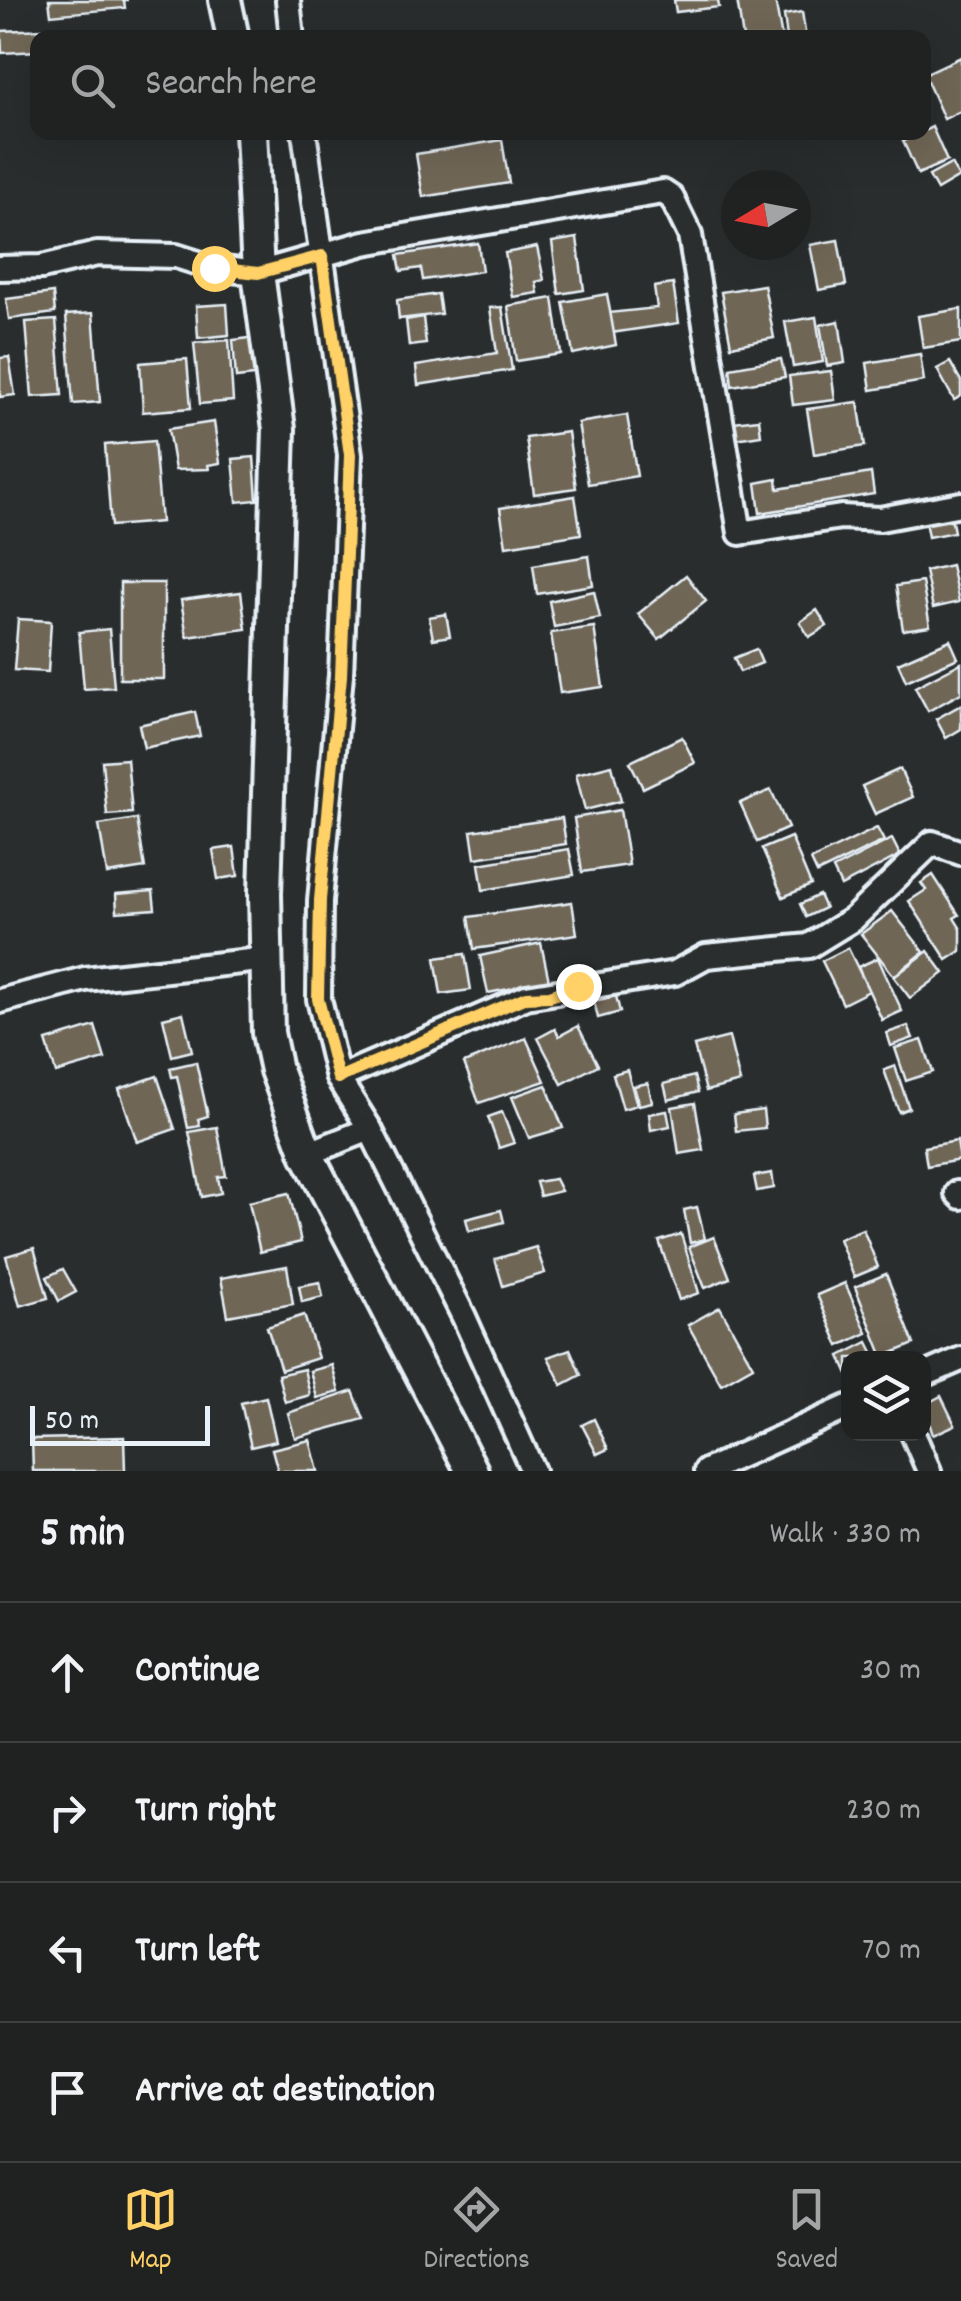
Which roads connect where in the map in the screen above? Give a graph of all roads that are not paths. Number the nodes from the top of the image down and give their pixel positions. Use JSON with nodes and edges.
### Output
{"nodes":[{"id":1,"x":226,"y":0,"type":"edge"},
{"id":2,"x":288,"y":0,"type":"edge"},
{"id":3,"x":232,"y":30,"type":"edge"},
{"id":4,"x":291,"y":30,"type":"edge"},
{"id":5,"x":251,"y":140,"type":"edge"},
{"id":6,"x":305,"y":140,"type":"edge"},
{"id":7,"x":322,"y":256,"type":"junction"},
{"id":8,"x":0,"y":268,"type":"edge"},
{"id":9,"x":258,"y":273,"type":"junction"},
{"id":10,"x":961,"y":504,"type":"edge"},
{"id":11,"x":961,"y":853,"type":"edge"},
{"id":12,"x":268,"y":958,"type":"junction"},
{"id":13,"x":0,"y":1001,"type":"edge"},
{"id":14,"x":338,"y":1078,"type":"junction"},
{"id":15,"x":370,"y":1129,"type":"junction"},
{"id":16,"x":307,"y":1154,"type":"junction"},
{"id":17,"x":961,"y":1359,"type":"edge"},
{"id":18,"x":931,"y":1372,"type":"edge"},
{"id":19,"x":841,"y":1409,"type":"edge"},
{"id":20,"x":916,"y":1441,"type":"edge"},
{"id":21,"x":472,"y":1471,"type":"edge"},
{"id":22,"x":533,"y":1471,"type":"edge"},
{"id":23,"x":706,"y":1471,"type":"edge"},
{"id":24,"x":930,"y":1471,"type":"edge"}],
"edges":[{"from":1,"to":3,"type":"street"},
{"from":2,"to":4,"type":"street"},
{"from":5,"to":9,"type":"street"},
{"from":6,"to":7,"type":"street"},
{"from":7,"to":9,"type":"street"},
{"from":7,"to":10,"type":"street"},
{"from":7,"to":14,"type":"street"},
{"from":8,"to":9,"type":"street"},
{"from":9,"to":12,"type":"street"},
{"from":11,"to":14,"type":"street"},
{"from":12,"to":13,"type":"street"},
{"from":12,"to":16,"type":"street"},
{"from":14,"to":15,"type":"street"},
{"from":15,"to":16,"type":"street"},
{"from":15,"to":22,"type":"street"},
{"from":16,"to":21,"type":"street"},
{"from":17,"to":18,"type":"street"},
{"from":19,"to":23,"type":"street"},
{"from":20,"to":24,"type":"street"}]}
